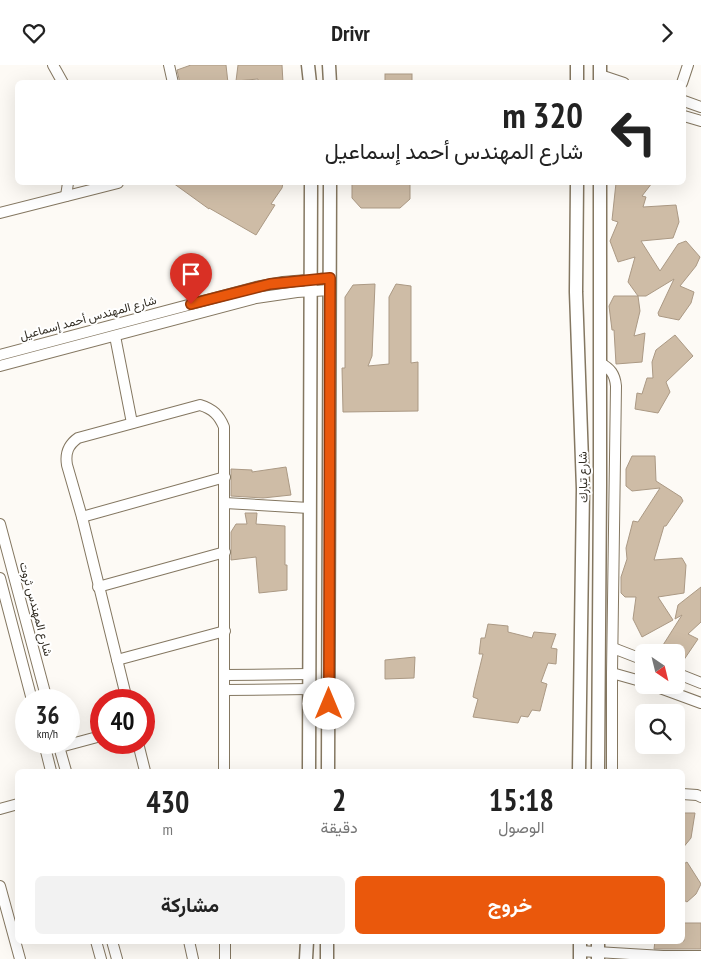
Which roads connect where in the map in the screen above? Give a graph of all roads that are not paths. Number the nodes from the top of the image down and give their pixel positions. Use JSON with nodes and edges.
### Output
{"nodes":[{"id":1,"x":53,"y":65,"type":"edge"},
{"id":2,"x":169,"y":65,"type":"edge"},
{"id":3,"x":308,"y":65,"type":"edge"},
{"id":4,"x":329,"y":65,"type":"edge"},
{"id":5,"x":577,"y":65,"type":"edge"},
{"id":6,"x":688,"y":65,"type":"edge"},
{"id":7,"x":600,"y":74,"type":"edge"},
{"id":8,"x":61,"y":80,"type":"edge"},
{"id":9,"x":173,"y":80,"type":"edge"},
{"id":10,"x":310,"y":80,"type":"edge"},
{"id":11,"x":330,"y":80,"type":"edge"},
{"id":12,"x":577,"y":80,"type":"edge"},
{"id":13,"x":616,"y":80,"type":"edge"},
{"id":14,"x":683,"y":80,"type":"edge"},
{"id":15,"x":686,"y":102,"type":"edge"},
{"id":16,"x":701,"y":107,"type":"edge"},
{"id":17,"x":686,"y":117,"type":"edge"},
{"id":18,"x":701,"y":121,"type":"edge"},
{"id":19,"x":68,"y":185,"type":"edge"},
{"id":20,"x":110,"y":185,"type":"edge"},
{"id":21,"x":311,"y":185,"type":"edge"},
{"id":22,"x":330,"y":185,"type":"edge"},
{"id":23,"x":576,"y":185,"type":"edge"},
{"id":24,"x":600,"y":185,"type":"edge"},
{"id":25,"x":66,"y":196,"type":"junction"},
{"id":26,"x":0,"y":213,"type":"edge"},
{"id":27,"x":330,"y":284,"type":"junction"},
{"id":28,"x":311,"y":285,"type":"junction"},
{"id":29,"x":115,"y":336,"type":"junction"},
{"id":30,"x":0,"y":355,"type":"edge"},
{"id":31,"x":600,"y":363,"type":"junction"},
{"id":32,"x":0,"y":366,"type":"edge"},
{"id":33,"x":132,"y":423,"type":"junction"},
{"id":34,"x":225,"y":477,"type":"junction"},
{"id":35,"x":225,"y":503,"type":"junction"},
{"id":36,"x":309,"y":508,"type":"junction"},
{"id":37,"x":82,"y":517,"type":"junction"},
{"id":38,"x":0,"y":525,"type":"edge"},
{"id":39,"x":225,"y":552,"type":"junction"},
{"id":40,"x":309,"y":563,"type":"junction"},
{"id":41,"x":329,"y":563,"type":"junction"},
{"id":42,"x":0,"y":578,"type":"edge"},
{"id":43,"x":98,"y":587,"type":"junction"},
{"id":44,"x":225,"y":631,"type":"junction"},
{"id":45,"x":614,"y":648,"type":"junction"},
{"id":46,"x":635,"y":656,"type":"edge"},
{"id":47,"x":117,"y":660,"type":"junction"},
{"id":48,"x":612,"y":673,"type":"junction"},
{"id":49,"x":310,"y":674,"type":"junction"},
{"id":50,"x":225,"y":675,"type":"junction"},
{"id":51,"x":685,"y":677,"type":"edge"},
{"id":52,"x":635,"y":679,"type":"edge"},
{"id":53,"x":701,"y":683,"type":"edge"},
{"id":54,"x":29,"y":689,"type":"edge"},
{"id":55,"x":44,"y":689,"type":"edge"},
{"id":56,"x":124,"y":689,"type":"edge"},
{"id":57,"x":310,"y":689,"type":"junction"},
{"id":58,"x":225,"y":690,"type":"junction"},
{"id":59,"x":676,"y":694,"type":"edge"},
{"id":60,"x":701,"y":703,"type":"edge"},
{"id":61,"x":47,"y":754,"type":"edge"},
{"id":62,"x":61,"y":754,"type":"edge"},
{"id":63,"x":141,"y":754,"type":"edge"},
{"id":64,"x":50,"y":769,"type":"edge"},
{"id":65,"x":65,"y":769,"type":"edge"},
{"id":66,"x":144,"y":769,"type":"edge"},
{"id":67,"x":224,"y":769,"type":"edge"},
{"id":68,"x":310,"y":769,"type":"edge"},
{"id":69,"x":328,"y":769,"type":"edge"},
{"id":70,"x":579,"y":769,"type":"edge"},
{"id":71,"x":598,"y":769,"type":"edge"},
{"id":72,"x":612,"y":769,"type":"edge"},
{"id":73,"x":685,"y":794,"type":"edge"},
{"id":74,"x":701,"y":797,"type":"edge"},
{"id":75,"x":15,"y":805,"type":"edge"},
{"id":76,"x":0,"y":809,"type":"edge"},
{"id":77,"x":0,"y":889,"type":"edge"},
{"id":78,"x":15,"y":942,"type":"edge"},
{"id":79,"x":16,"y":944,"type":"edge"},
{"id":80,"x":97,"y":944,"type":"edge"},
{"id":81,"x":113,"y":944,"type":"edge"},
{"id":82,"x":190,"y":944,"type":"edge"},
{"id":83,"x":225,"y":944,"type":"edge"},
{"id":84,"x":307,"y":944,"type":"edge"},
{"id":85,"x":327,"y":944,"type":"edge"},
{"id":86,"x":580,"y":951,"type":"edge"},
{"id":87,"x":598,"y":951,"type":"edge"},
{"id":88,"x":701,"y":956,"type":"edge"},
{"id":89,"x":20,"y":959,"type":"edge"},
{"id":90,"x":101,"y":959,"type":"edge"},
{"id":91,"x":117,"y":959,"type":"edge"},
{"id":92,"x":193,"y":959,"type":"edge"},
{"id":93,"x":225,"y":959,"type":"edge"},
{"id":94,"x":306,"y":959,"type":"edge"},
{"id":95,"x":327,"y":959,"type":"edge"}],
"edges":[{"from":1,"to":8,"type":"street"},
{"from":2,"to":9,"type":"street"},
{"from":3,"to":10,"type":"street"},
{"from":4,"to":11,"type":"street"},
{"from":5,"to":12,"type":"street"},
{"from":6,"to":14,"type":"street"},
{"from":7,"to":13,"type":"street"},
{"from":15,"to":16,"type":"street"},
{"from":17,"to":18,"type":"street"},
{"from":19,"to":25,"type":"street"},
{"from":20,"to":25,"type":"street"},
{"from":21,"to":28,"type":"street"},
{"from":22,"to":27,"type":"street"},
{"from":23,"to":70,"type":"street","name":"شارع تبارك"},
{"from":24,"to":31,"type":"street","name":"شارع تبارك"},
{"from":25,"to":26,"type":"street"},
{"from":27,"to":28,"type":"street","name":"شارع المهندس أحمد إسماعيل"},
{"from":27,"to":41,"type":"street"},
{"from":28,"to":29,"type":"street","name":"شارع المهندس أحمد إسماعيل"},
{"from":28,"to":30,"type":"street","name":"شارع المهندس أحمد إسماعيل"},
{"from":28,"to":36,"type":"street"},
{"from":29,"to":32,"type":"street","name":"شارع المهندس أحمد إسماعيل"},
{"from":29,"to":33,"type":"street"},
{"from":31,"to":45,"type":"street"},
{"from":31,"to":71,"type":"street","name":"شارع تبارك"},
{"from":33,"to":34,"type":"street"},
{"from":33,"to":37,"type":"street"},
{"from":34,"to":35,"type":"street"},
{"from":34,"to":37,"type":"street"},
{"from":35,"to":36,"type":"street"},
{"from":35,"to":39,"type":"street"},
{"from":36,"to":40,"type":"street"},
{"from":37,"to":43,"type":"street"},
{"from":38,"to":55,"type":"street","name":"شارع المهندس ثروت"},
{"from":39,"to":43,"type":"street"},
{"from":39,"to":44,"type":"street"},
{"from":40,"to":41,"type":"street"},
{"from":40,"to":49,"type":"street"},
{"from":41,"to":69,"type":"street"},
{"from":42,"to":54,"type":"street"},
{"from":43,"to":47,"type":"street"},
{"from":44,"to":47,"type":"street"},
{"from":44,"to":50,"type":"street"},
{"from":45,"to":46,"type":"street"},
{"from":45,"to":48,"type":"street"},
{"from":47,"to":56,"type":"street"},
{"from":48,"to":52,"type":"street"},
{"from":48,"to":72,"type":"street"},
{"from":49,"to":50,"type":"street"},
{"from":49,"to":57,"type":"street"},
{"from":50,"to":58,"type":"street"},
{"from":51,"to":53,"type":"street"},
{"from":57,"to":58,"type":"street"},
{"from":57,"to":68,"type":"street"},
{"from":58,"to":67,"type":"street"},
{"from":59,"to":60,"type":"street"},
{"from":61,"to":64,"type":"street"},
{"from":62,"to":65,"type":"street"},
{"from":63,"to":66,"type":"street"},
{"from":73,"to":74,"type":"street"},
{"from":75,"to":76,"type":"street"},
{"from":77,"to":78,"type":"street"},
{"from":79,"to":89,"type":"street"},
{"from":80,"to":90,"type":"street"},
{"from":81,"to":91,"type":"street"},
{"from":82,"to":92,"type":"street"},
{"from":83,"to":93,"type":"street"},
{"from":84,"to":94,"type":"street"},
{"from":85,"to":95,"type":"street"},
{"from":86,"to":87,"type":"street"},
{"from":87,"to":88,"type":"street"}]}
